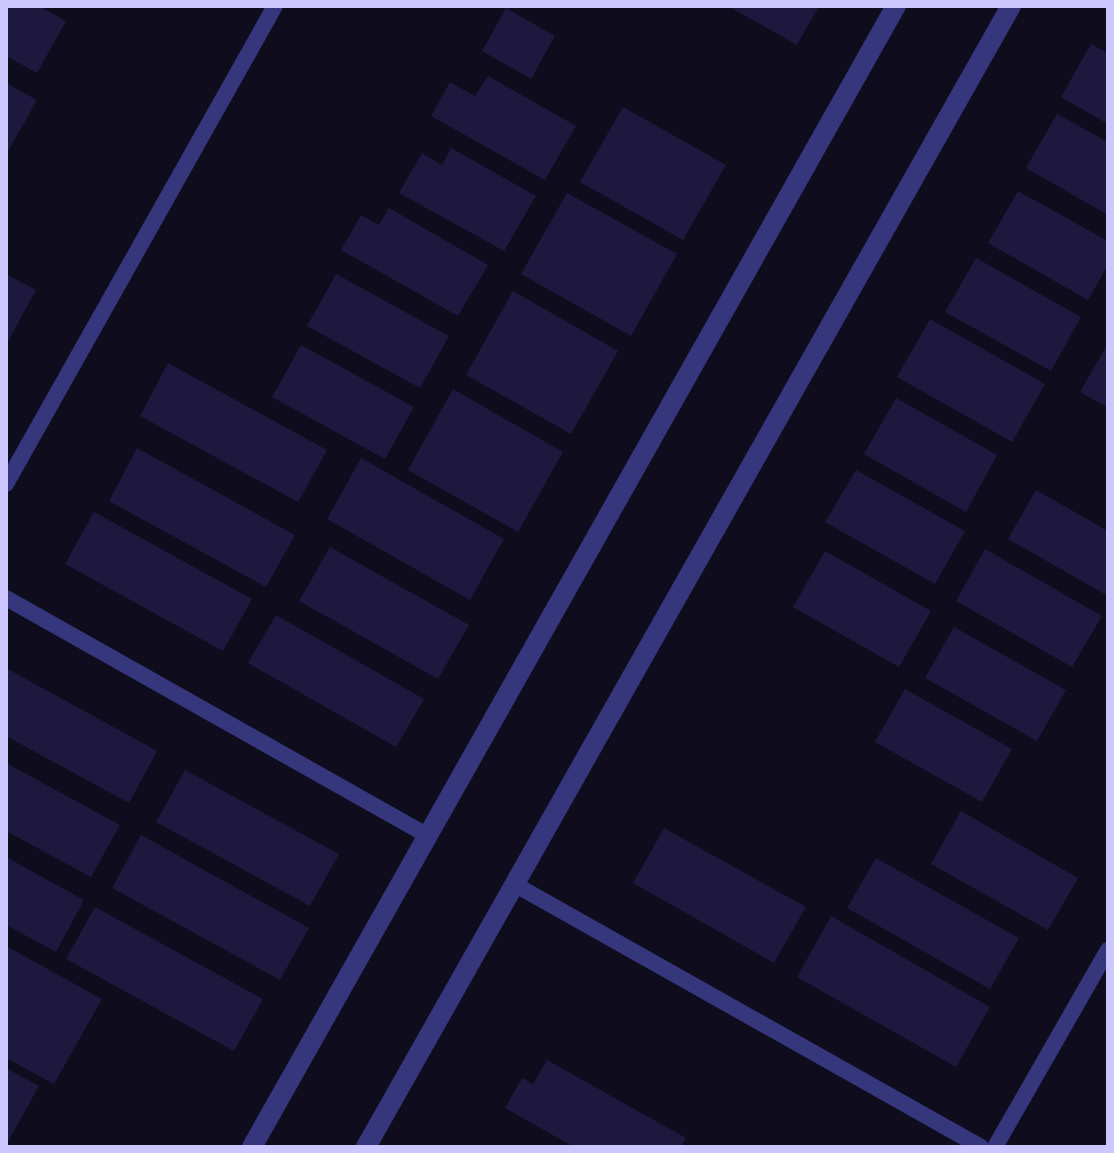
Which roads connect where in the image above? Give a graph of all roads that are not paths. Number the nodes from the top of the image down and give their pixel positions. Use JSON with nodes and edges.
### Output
{"nodes":[{"id":1,"x":275,"y":6,"type":"edge"},
{"id":2,"x":896,"y":6,"type":"edge"},
{"id":3,"x":1011,"y":6,"type":"edge"},
{"id":4,"x":6,"y":484,"type":"edge"},
{"id":5,"x":6,"y":598,"type":"edge"},
{"id":6,"x":427,"y":835,"type":"junction"},
{"id":7,"x":514,"y":884,"type":"junction"},
{"id":8,"x":1108,"y":950,"type":"edge"},
{"id":9,"x":252,"y":1147,"type":"edge"},
{"id":10,"x":366,"y":1147,"type":"edge"},
{"id":11,"x":981,"y":1147,"type":"edge"},
{"id":12,"x":995,"y":1147,"type":"edge"}],
"edges":[{"from":1,"to":4,"type":"lane"},
{"from":2,"to":6,"type":"street"},
{"from":3,"to":7,"type":"street"},
{"from":5,"to":6,"type":"lane"},
{"from":6,"to":9,"type":"street"},
{"from":7,"to":10,"type":"street"},
{"from":7,"to":11,"type":"lane"},
{"from":8,"to":12,"type":"lane"}]}
